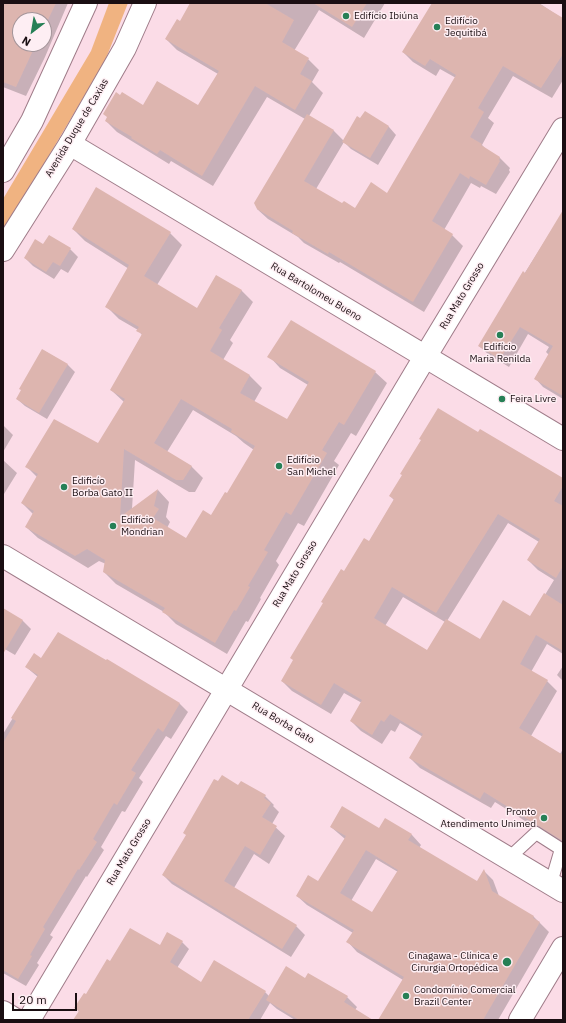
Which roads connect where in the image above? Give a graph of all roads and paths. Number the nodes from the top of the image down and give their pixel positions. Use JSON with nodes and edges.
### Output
{"nodes":[{"id":1,"x":86,"y":3,"type":"edge"},
{"id":2,"x":145,"y":3,"type":"edge"},
{"id":3,"x":563,"y":129,"type":"edge"},
{"id":4,"x":70,"y":144,"type":"junction"},
{"id":5,"x":5,"y":164,"type":"edge"},
{"id":6,"x":3,"y":250,"type":"edge"},
{"id":7,"x":425,"y":357,"type":"junction"},
{"id":8,"x":563,"y":439,"type":"edge"},
{"id":9,"x":3,"y":556,"type":"edge"},
{"id":10,"x":227,"y":689,"type":"junction"},
{"id":11,"x":509,"y":858,"type":"junction"},
{"id":12,"x":557,"y":887,"type":"edge"},
{"id":13,"x":563,"y":948,"type":"edge"},
{"id":14,"x":3,"y":1012,"type":"edge"},
{"id":15,"x":16,"y":1020,"type":"edge"},
{"id":16,"x":29,"y":1020,"type":"edge"},
{"id":17,"x":520,"y":1020,"type":"edge"}],
"edges":[{"from":1,"to":5,"type":"street"},
{"from":2,"to":4,"type":"street","name":"Avenida Duque de Caxias"},
{"from":3,"to":7,"type":"street","name":"Rua Mato Grosso"},
{"from":4,"to":6,"type":"street","name":"Avenida Duque de Caxias"},
{"from":4,"to":7,"type":"street","name":"Rua Bartolomeu Bueno"},
{"from":7,"to":8,"type":"street","name":"Rua Bartolomeu Bueno"},
{"from":7,"to":10,"type":"street","name":"Rua Mato Grosso"},
{"from":9,"to":10,"type":"street","name":"Rua Borba Gato"},
{"from":10,"to":11,"type":"street","name":"Rua Borba Gato"},
{"from":10,"to":16,"type":"street","name":"Rua Mato Grosso"},
{"from":11,"to":12,"type":"street","name":"Rua Borba Gato"},
{"from":11,"to":12,"type":"lane"},
{"from":13,"to":17,"type":"street"},
{"from":14,"to":15,"type":"street"}]}
